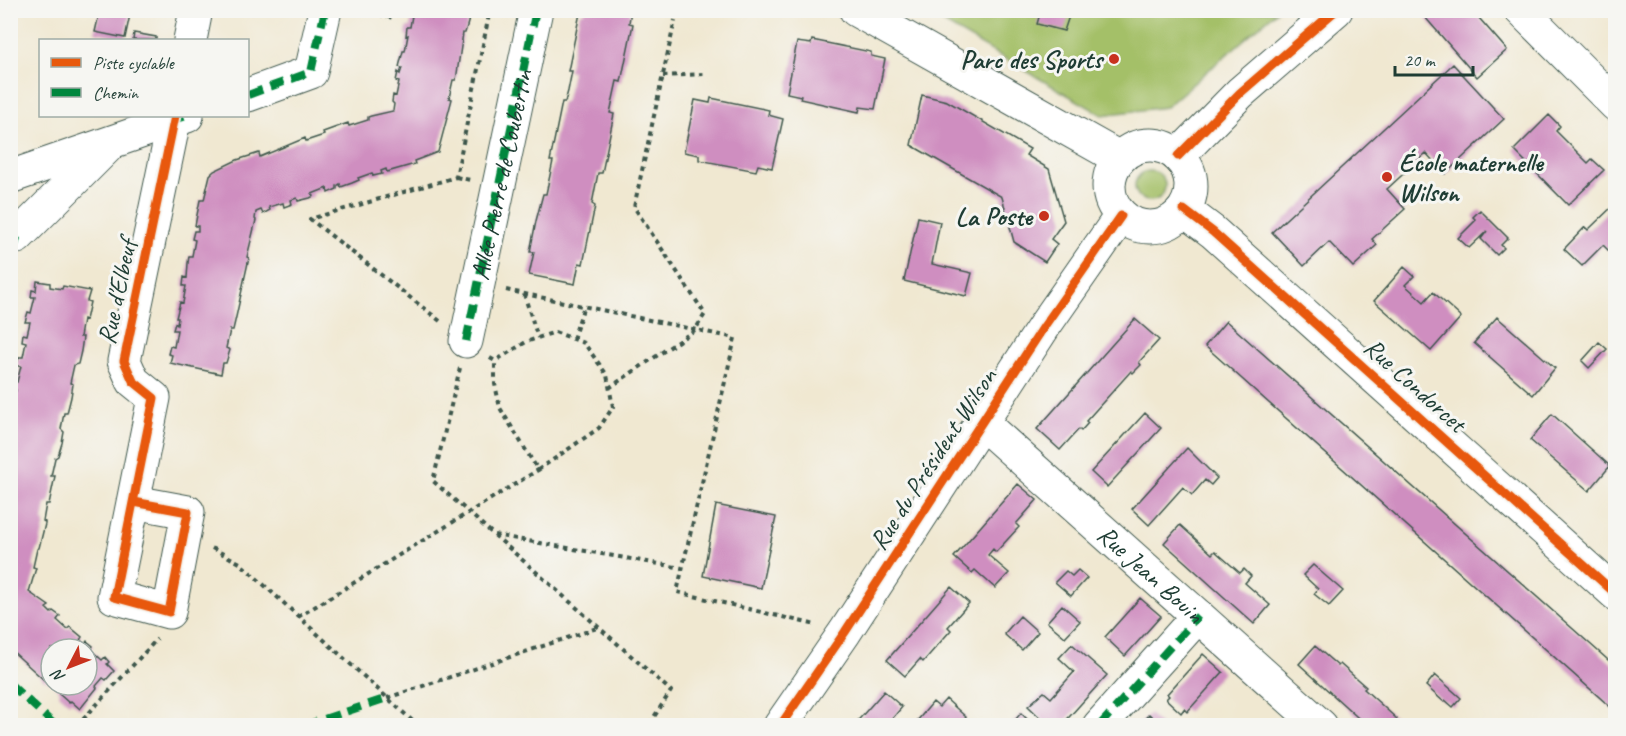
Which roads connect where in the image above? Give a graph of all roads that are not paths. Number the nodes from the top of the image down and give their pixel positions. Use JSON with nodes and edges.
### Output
{"nodes":[{"id":1,"x":196,"y":10,"type":"edge"},
{"id":2,"x":324,"y":10,"type":"edge"},
{"id":3,"x":536,"y":10,"type":"edge"},
{"id":4,"x":856,"y":10,"type":"edge"},
{"id":5,"x":1336,"y":10,"type":"edge"},
{"id":6,"x":1521,"y":10,"type":"edge"},
{"id":7,"x":190,"y":39,"type":"edge"},
{"id":8,"x":249,"y":94,"type":"edge"},
{"id":9,"x":1616,"y":105,"type":"edge"},
{"id":10,"x":178,"y":117,"type":"edge"},
{"id":11,"x":112,"y":141,"type":"junction"},
{"id":12,"x":1178,"y":156,"type":"junction"},
{"id":13,"x":1119,"y":158,"type":"junction"},
{"id":14,"x":10,"y":177,"type":"edge"},
{"id":15,"x":1184,"y":210,"type":"junction"},
{"id":16,"x":1121,"y":216,"type":"junction"},
{"id":17,"x":10,"y":231,"type":"edge"},
{"id":18,"x":466,"y":341,"type":"road end"},
{"id":19,"x":981,"y":422,"type":"junction"},
{"id":20,"x":134,"y":502,"type":"junction"},
{"id":21,"x":1616,"y":594,"type":"edge"},
{"id":22,"x":1198,"y":616,"type":"junction"},
{"id":23,"x":780,"y":726,"type":"edge"},
{"id":24,"x":1100,"y":726,"type":"edge"},
{"id":25,"x":1321,"y":726,"type":"edge"}],
"edges":[{"from":1,"to":7,"type":"street"},
{"from":2,"to":8,"type":"street"},
{"from":3,"to":18,"type":"street","name":"Allée Pierre de Coubertin"},
{"from":4,"to":13,"type":"street"},
{"from":5,"to":12,"type":"street"},
{"from":6,"to":9,"type":"street"},
{"from":10,"to":11,"type":"street"},
{"from":10,"to":20,"type":"street","name":"Rue d'Elbeuf"},
{"from":11,"to":14,"type":"street"},
{"from":11,"to":17,"type":"street"},
{"from":12,"to":13,"type":"street"},
{"from":12,"to":15,"type":"street"},
{"from":13,"to":16,"type":"street"},
{"from":15,"to":16,"type":"street"},
{"from":15,"to":21,"type":"street","name":"Rue Condorcet"},
{"from":16,"to":19,"type":"street","name":"Rue du Président Wilson"},
{"from":19,"to":22,"type":"street","name":"Rue Jean Bouin"},
{"from":19,"to":23,"type":"street","name":"Rue du Président Wilson"},
{"from":20,"to":20,"type":"street"},
{"from":22,"to":24,"type":"street"},
{"from":22,"to":25,"type":"street","name":"Rue Jean Bouin"}]}
